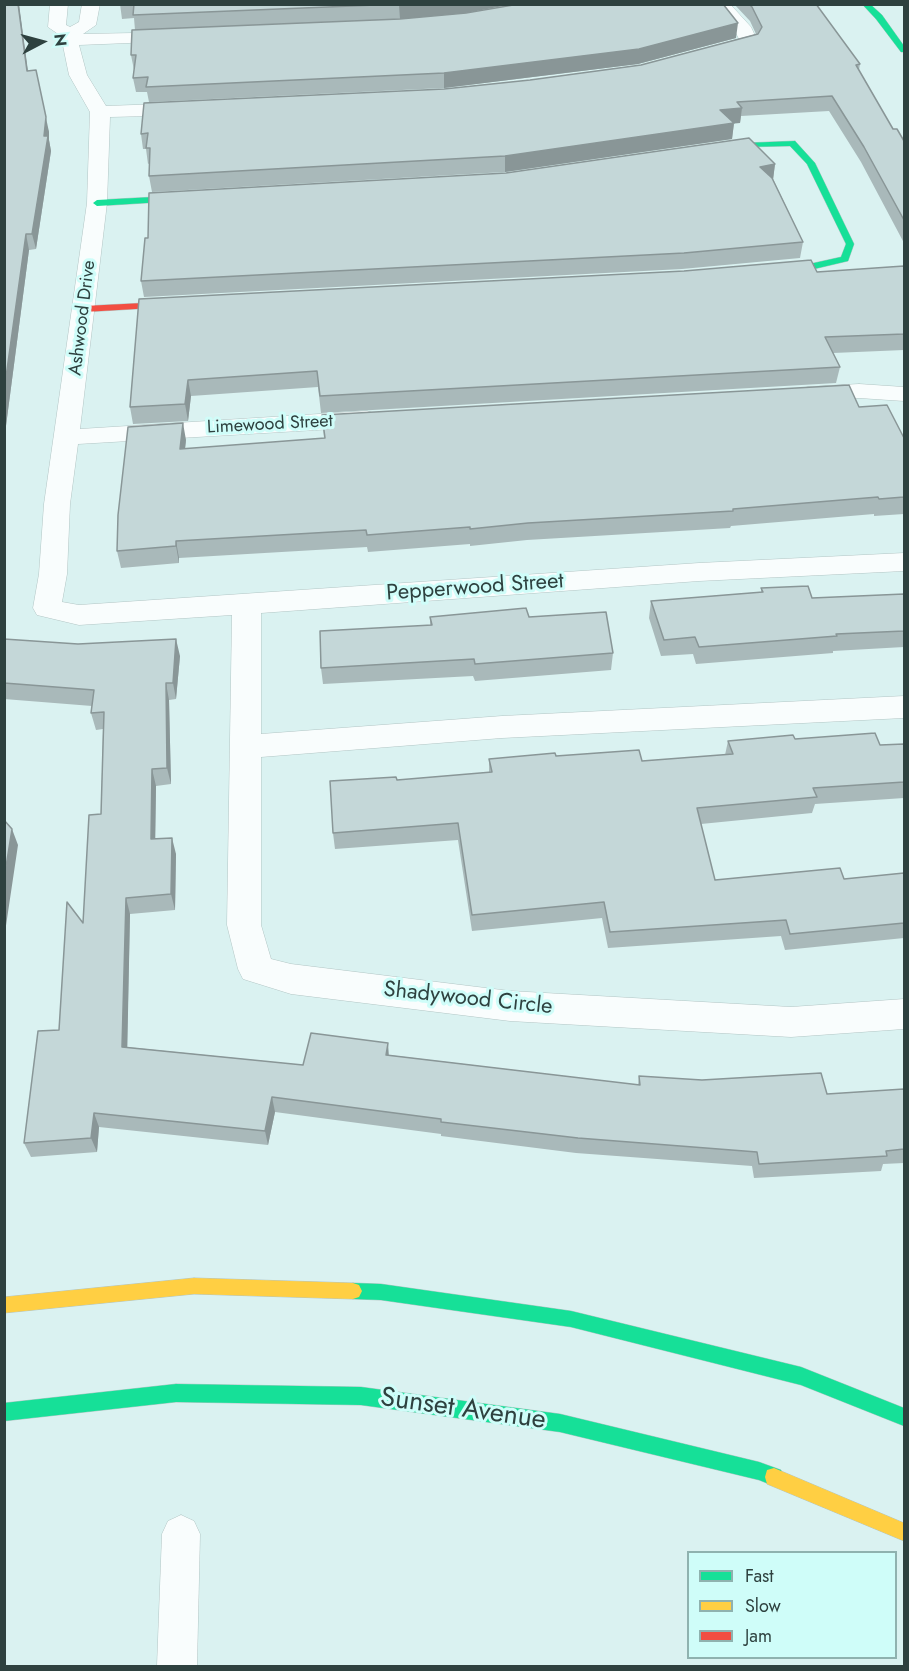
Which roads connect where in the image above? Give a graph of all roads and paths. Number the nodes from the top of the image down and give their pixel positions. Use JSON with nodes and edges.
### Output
{"nodes":[{"id":1,"x":59,"y":4,"type":"edge"},
{"id":2,"x":91,"y":4,"type":"edge"},
{"id":3,"x":720,"y":4,"type":"edge"},
{"id":4,"x":865,"y":4,"type":"edge"},
{"id":5,"x":191,"y":35,"type":"edge"},
{"id":6,"x":70,"y":37,"type":"junction"},
{"id":7,"x":904,"y":50,"type":"edge"},
{"id":8,"x":698,"y":57,"type":"edge"},
{"id":9,"x":210,"y":108,"type":"edge"},
{"id":10,"x":100,"y":112,"type":"junction"},
{"id":11,"x":698,"y":152,"type":"edge"},
{"id":12,"x":208,"y":198,"type":"edge"},
{"id":13,"x":97,"y":203,"type":"junction"},
{"id":14,"x":759,"y":271,"type":"edge"},
{"id":15,"x":201,"y":303,"type":"edge"},
{"id":16,"x":84,"y":309,"type":"junction"},
{"id":17,"x":904,"y":394,"type":"edge"},
{"id":18,"x":787,"y":395,"type":"edge"},
{"id":19,"x":392,"y":418,"type":"edge"},
{"id":20,"x":67,"y":437,"type":"junction"},
{"id":21,"x":904,"y":562,"type":"edge"},
{"id":22,"x":248,"y":605,"type":"junction"},
{"id":23,"x":47,"y":608,"type":"joint"},
{"id":24,"x":904,"y":707,"type":"edge"},
{"id":25,"x":246,"y":747,"type":"junction"},
{"id":26,"x":904,"y":1014,"type":"edge"},
{"id":27,"x":4,"y":1305,"type":"edge"},
{"id":28,"x":4,"y":1412,"type":"edge"},
{"id":29,"x":904,"y":1417,"type":"edge"},
{"id":30,"x":904,"y":1532,"type":"edge"},
{"id":31,"x":181,"y":1534,"type":"dead end"},
{"id":32,"x":177,"y":1666,"type":"edge"}],
"edges":[{"from":1,"to":6,"type":"street"},
{"from":2,"to":6,"type":"street"},
{"from":3,"to":8,"type":"street"},
{"from":4,"to":7,"type":"main road"},
{"from":5,"to":6,"type":"street"},
{"from":6,"to":10,"type":"street"},
{"from":9,"to":10,"type":"street"},
{"from":10,"to":13,"type":"street","name":"Ashwood Drive"},
{"from":11,"to":14,"type":"main road"},
{"from":12,"to":13,"type":"main road"},
{"from":13,"to":16,"type":"street","name":"Ashwood Drive"},
{"from":15,"to":16,"type":"main road"},
{"from":16,"to":20,"type":"street","name":"Ashwood Drive"},
{"from":17,"to":18,"type":"street"},
{"from":19,"to":20,"type":"street","name":"Limewood Street"},
{"from":20,"to":23,"type":"street","name":"Ashwood Drive"},
{"from":21,"to":22,"type":"street","name":"Pepperwood Street"},
{"from":22,"to":23,"type":"street","name":"Pepperwood Street"},
{"from":22,"to":25,"type":"street","name":"Shadywood Circle"},
{"from":24,"to":25,"type":"street"},
{"from":25,"to":26,"type":"street","name":"Shadywood Circle"},
{"from":27,"to":29,"type":"main road"},
{"from":28,"to":30,"type":"main road","name":"Sunset Avenue"},
{"from":31,"to":32,"type":"lane"}]}
